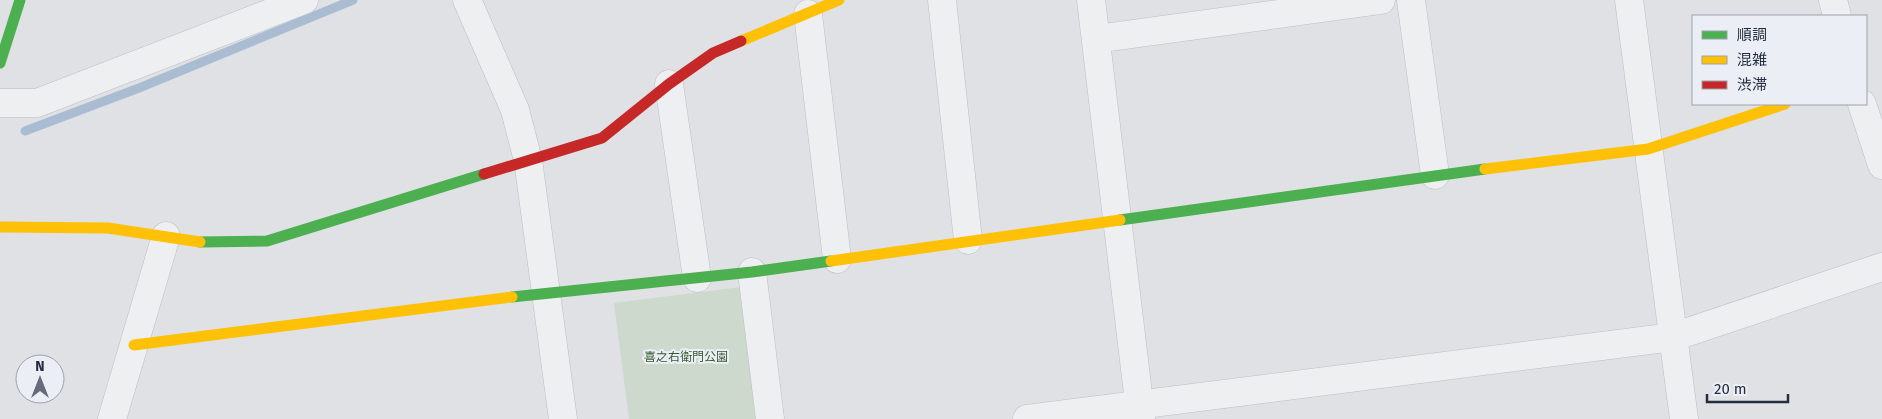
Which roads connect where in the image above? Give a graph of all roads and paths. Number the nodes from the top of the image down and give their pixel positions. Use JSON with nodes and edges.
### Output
{"nodes":[{"id":1,"x":20,"y":0,"type":"edge"},
{"id":2,"x":304,"y":0,"type":"edge"},
{"id":3,"x":467,"y":0,"type":"edge"},
{"id":4,"x":839,"y":0,"type":"edge"},
{"id":5,"x":942,"y":0,"type":"edge"},
{"id":6,"x":1091,"y":0,"type":"edge"},
{"id":7,"x":1381,"y":0,"type":"edge"},
{"id":8,"x":1411,"y":0,"type":"edge"},
{"id":9,"x":1629,"y":0,"type":"edge"},
{"id":10,"x":1833,"y":0,"type":"edge"},
{"id":11,"x":808,"y":14,"type":"junction"},
{"id":12,"x":1837,"y":15,"type":"edge"},
{"id":13,"x":1096,"y":39,"type":"junction"},
{"id":14,"x":0,"y":63,"type":"edge"},
{"id":15,"x":669,"y":84,"type":"junction"},
{"id":16,"x":0,"y":103,"type":"edge"},
{"id":17,"x":1782,"y":105,"type":"edge"},
{"id":18,"x":1862,"y":105,"type":"edge"},
{"id":19,"x":1648,"y":149,"type":"junction"},
{"id":20,"x":528,"y":160,"type":"junction"},
{"id":21,"x":1882,"y":165,"type":"edge"},
{"id":22,"x":1435,"y":175,"type":"junction"},
{"id":23,"x":1117,"y":219,"type":"junction"},
{"id":24,"x":0,"y":227,"type":"edge"},
{"id":25,"x":166,"y":236,"type":"junction"},
{"id":26,"x":968,"y":240,"type":"junction"},
{"id":27,"x":837,"y":259,"type":"junction"},
{"id":28,"x":1882,"y":267,"type":"edge"},
{"id":29,"x":752,"y":272,"type":"junction"},
{"id":30,"x":697,"y":278,"type":"junction"},
{"id":31,"x":546,"y":293,"type":"junction"},
{"id":32,"x":1672,"y":337,"type":"junction"},
{"id":33,"x":134,"y":345,"type":"junction"},
{"id":34,"x":1140,"y":411,"type":"edge"},
{"id":35,"x":112,"y":419,"type":"edge"},
{"id":36,"x":564,"y":419,"type":"edge"},
{"id":37,"x":770,"y":419,"type":"edge"},
{"id":38,"x":1027,"y":419,"type":"edge"},
{"id":39,"x":1684,"y":419,"type":"edge"}],
"edges":[{"from":1,"to":14,"type":"street"},
{"from":2,"to":16,"type":"street"},
{"from":3,"to":20,"type":"street"},
{"from":4,"to":11,"type":"street"},
{"from":5,"to":26,"type":"street"},
{"from":6,"to":13,"type":"street"},
{"from":7,"to":13,"type":"street"},
{"from":8,"to":22,"type":"street"},
{"from":9,"to":19,"type":"street"},
{"from":10,"to":12,"type":"street"},
{"from":11,"to":15,"type":"street"},
{"from":11,"to":27,"type":"street"},
{"from":13,"to":23,"type":"street"},
{"from":15,"to":20,"type":"street"},
{"from":15,"to":30,"type":"street"},
{"from":17,"to":19,"type":"street"},
{"from":18,"to":21,"type":"street"},
{"from":19,"to":22,"type":"street"},
{"from":19,"to":32,"type":"street"},
{"from":20,"to":25,"type":"street"},
{"from":20,"to":31,"type":"street"},
{"from":22,"to":23,"type":"street"},
{"from":23,"to":26,"type":"street"},
{"from":23,"to":34,"type":"street"},
{"from":24,"to":25,"type":"street"},
{"from":25,"to":33,"type":"street"},
{"from":26,"to":27,"type":"street"},
{"from":27,"to":29,"type":"street"},
{"from":28,"to":32,"type":"street"},
{"from":29,"to":30,"type":"street"},
{"from":29,"to":37,"type":"street"},
{"from":30,"to":31,"type":"street"},
{"from":31,"to":33,"type":"street"},
{"from":31,"to":36,"type":"street"},
{"from":32,"to":34,"type":"street"},
{"from":32,"to":39,"type":"street"},
{"from":33,"to":35,"type":"street"},
{"from":34,"to":38,"type":"street"}]}
